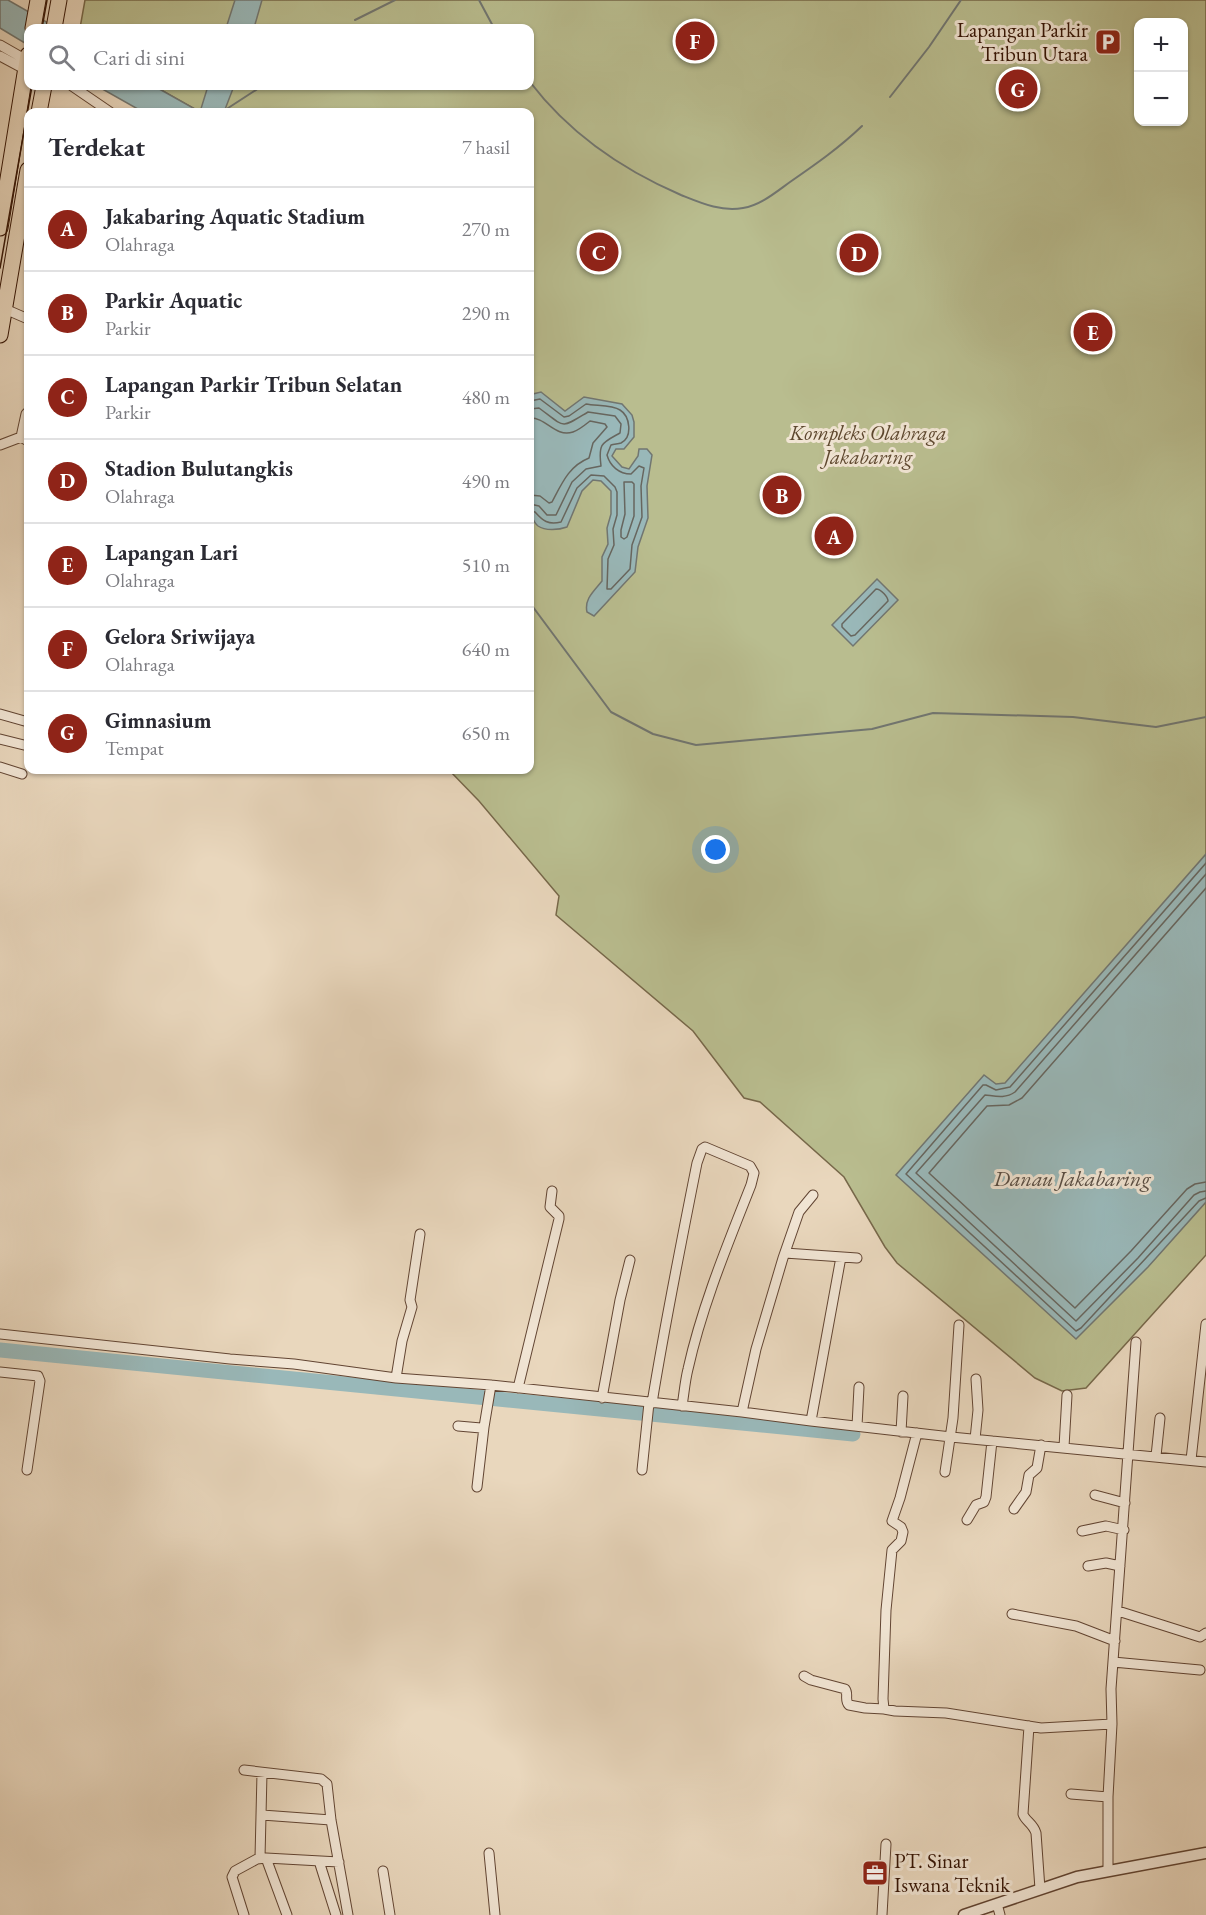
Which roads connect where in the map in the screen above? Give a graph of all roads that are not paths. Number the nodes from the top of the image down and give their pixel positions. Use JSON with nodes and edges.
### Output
{"nodes":[{"id":1,"x":59,"y":0,"type":"edge"},
{"id":2,"x":37,"y":5,"type":"edge"},
{"id":3,"x":34,"y":24,"type":"edge"},
{"id":4,"x":54,"y":24,"type":"edge"},
{"id":5,"x":0,"y":47,"type":"edge"},
{"id":6,"x":0,"y":56,"type":"edge"},
{"id":7,"x":24,"y":60,"type":"edge"},
{"id":8,"x":24,"y":61,"type":"edge"},
{"id":9,"x":24,"y":86,"type":"edge"},
{"id":10,"x":44,"y":90,"type":"edge"},
{"id":11,"x":78,"y":90,"type":"edge"},
{"id":12,"x":40,"y":108,"type":"edge"},
{"id":13,"x":104,"y":108,"type":"edge"},
{"id":14,"x":24,"y":219,"type":"edge"},
{"id":15,"x":0,"y":228,"type":"edge"},
{"id":16,"x":5,"y":309,"type":"junction"},
{"id":17,"x":24,"y":317,"type":"edge"},
{"id":18,"x":0,"y":335,"type":"edge"},
{"id":19,"x":24,"y":439,"type":"edge"},
{"id":20,"x":0,"y":445,"type":"edge"},
{"id":21,"x":0,"y":714,"type":"edge"},
{"id":22,"x":24,"y":721,"type":"edge"},
{"id":23,"x":0,"y":739,"type":"edge"},
{"id":24,"x":24,"y":745,"type":"edge"},
{"id":25,"x":0,"y":766,"type":"edge"},
{"id":26,"x":22,"y":774,"type":"dead end"},
{"id":27,"x":552,"y":1191,"type":"dead end"},
{"id":28,"x":813,"y":1195,"type":"dead end"},
{"id":29,"x":420,"y":1234,"type":"dead end"},
{"id":30,"x":785,"y":1253,"type":"junction"},
{"id":31,"x":841,"y":1257,"type":"junction"},
{"id":32,"x":857,"y":1258,"type":"dead end"},
{"id":33,"x":630,"y":1260,"type":"dead end"},
{"id":34,"x":1206,"y":1324,"type":"edge"},
{"id":35,"x":959,"y":1325,"type":"dead end"},
{"id":36,"x":0,"y":1334,"type":"edge"},
{"id":37,"x":1136,"y":1342,"type":"dead end"},
{"id":38,"x":0,"y":1372,"type":"edge"},
{"id":39,"x":396,"y":1378,"type":"junction"},
{"id":40,"x":976,"y":1379,"type":"dead end"},
{"id":41,"x":518,"y":1388,"type":"junction"},
{"id":42,"x":859,"y":1388,"type":"dead end"},
{"id":43,"x":489,"y":1394,"type":"junction"},
{"id":44,"x":1067,"y":1395,"type":"dead end"},
{"id":45,"x":903,"y":1396,"type":"dead end"},
{"id":46,"x":602,"y":1398,"type":"junction"},
{"id":47,"x":650,"y":1404,"type":"junction"},
{"id":48,"x":682,"y":1406,"type":"junction"},
{"id":49,"x":742,"y":1412,"type":"junction"},
{"id":50,"x":1160,"y":1418,"type":"dead end"},
{"id":51,"x":811,"y":1421,"type":"junction"},
{"id":52,"x":458,"y":1426,"type":"dead end"},
{"id":53,"x":857,"y":1426,"type":"junction"},
{"id":54,"x":484,"y":1427,"type":"junction"},
{"id":55,"x":901,"y":1432,"type":"junction"},
{"id":56,"x":917,"y":1433,"type":"junction"},
{"id":57,"x":951,"y":1437,"type":"junction"},
{"id":58,"x":975,"y":1439,"type":"junction"},
{"id":59,"x":992,"y":1441,"type":"junction"},
{"id":60,"x":1041,"y":1445,"type":"junction"},
{"id":61,"x":1064,"y":1447,"type":"junction"},
{"id":62,"x":1156,"y":1451,"type":"junction"},
{"id":63,"x":1128,"y":1454,"type":"junction"},
{"id":64,"x":1192,"y":1455,"type":"junction"},
{"id":65,"x":1206,"y":1462,"type":"edge"},
{"id":66,"x":27,"y":1470,"type":"dead end"},
{"id":67,"x":642,"y":1470,"type":"dead end"},
{"id":68,"x":945,"y":1472,"type":"dead end"},
{"id":69,"x":477,"y":1487,"type":"dead end"},
{"id":70,"x":1095,"y":1495,"type":"dead end"},
{"id":71,"x":1125,"y":1503,"type":"junction"},
{"id":72,"x":1014,"y":1509,"type":"dead end"},
{"id":73,"x":967,"y":1520,"type":"dead end"},
{"id":74,"x":1124,"y":1530,"type":"junction"},
{"id":75,"x":1082,"y":1531,"type":"dead end"},
{"id":76,"x":1088,"y":1566,"type":"dead end"},
{"id":77,"x":1120,"y":1566,"type":"junction"},
{"id":78,"x":1118,"y":1611,"type":"junction"},
{"id":79,"x":1012,"y":1614,"type":"dead end"},
{"id":80,"x":1206,"y":1633,"type":"edge"},
{"id":81,"x":1115,"y":1641,"type":"junction"},
{"id":82,"x":1113,"y":1662,"type":"junction"},
{"id":83,"x":1200,"y":1670,"type":"dead end"},
{"id":84,"x":804,"y":1676,"type":"dead end"},
{"id":85,"x":884,"y":1709,"type":"junction"},
{"id":86,"x":1112,"y":1725,"type":"junction"},
{"id":87,"x":1029,"y":1726,"type":"junction"},
{"id":88,"x":244,"y":1770,"type":"dead end"},
{"id":89,"x":262,"y":1773,"type":"junction"},
{"id":90,"x":1071,"y":1794,"type":"dead end"},
{"id":91,"x":1108,"y":1797,"type":"junction"},
{"id":92,"x":262,"y":1815,"type":"junction"},
{"id":93,"x":331,"y":1820,"type":"junction"},
{"id":94,"x":886,"y":1844,"type":"dead end"},
{"id":95,"x":489,"y":1853,"type":"dead end"},
{"id":96,"x":1206,"y":1853,"type":"edge"},
{"id":97,"x":263,"y":1858,"type":"junction"},
{"id":98,"x":319,"y":1861,"type":"junction"},
{"id":99,"x":339,"y":1862,"type":"junction"},
{"id":100,"x":1108,"y":1870,"type":"junction"},
{"id":101,"x":382,"y":1871,"type":"dead end"},
{"id":102,"x":1041,"y":1889,"type":"junction"},
{"id":103,"x":997,"y":1904,"type":"junction"},
{"id":104,"x":244,"y":1915,"type":"edge"},
{"id":105,"x":287,"y":1915,"type":"edge"},
{"id":106,"x":336,"y":1915,"type":"edge"},
{"id":107,"x":348,"y":1915,"type":"edge"},
{"id":108,"x":390,"y":1915,"type":"edge"},
{"id":109,"x":495,"y":1915,"type":"edge"},
{"id":110,"x":882,"y":1915,"type":"edge"},
{"id":111,"x":964,"y":1915,"type":"edge"},
{"id":112,"x":1000,"y":1915,"type":"edge"}],
"edges":[{"from":1,"to":4,"type":"highway"},
{"from":2,"to":3,"type":"highway"},
{"from":5,"to":7,"type":"street"},
{"from":6,"to":8,"type":"street"},
{"from":9,"to":15,"type":"highway"},
{"from":10,"to":12,"type":"highway"},
{"from":11,"to":13,"type":"street"},
{"from":14,"to":16,"type":"highway"},
{"from":16,"to":17,"type":"street"},
{"from":16,"to":18,"type":"highway"},
{"from":19,"to":20,"type":"street"},
{"from":21,"to":22,"type":"street"},
{"from":23,"to":24,"type":"street"},
{"from":25,"to":26,"type":"street"},
{"from":27,"to":41,"type":"street"},
{"from":28,"to":30,"type":"street"},
{"from":29,"to":39,"type":"street"},
{"from":30,"to":31,"type":"street"},
{"from":30,"to":49,"type":"street"},
{"from":31,"to":32,"type":"street"},
{"from":31,"to":51,"type":"street"},
{"from":33,"to":46,"type":"street"},
{"from":34,"to":64,"type":"street"},
{"from":35,"to":57,"type":"street"},
{"from":36,"to":39,"type":"street"},
{"from":37,"to":63,"type":"street"},
{"from":38,"to":66,"type":"street"},
{"from":39,"to":43,"type":"street"},
{"from":40,"to":58,"type":"street"},
{"from":41,"to":43,"type":"street"},
{"from":41,"to":46,"type":"street"},
{"from":42,"to":53,"type":"street"},
{"from":43,"to":54,"type":"street"},
{"from":44,"to":61,"type":"street"},
{"from":45,"to":55,"type":"street"},
{"from":46,"to":47,"type":"street"},
{"from":47,"to":48,"type":"street"},
{"from":47,"to":48,"type":"street"},
{"from":47,"to":67,"type":"street"},
{"from":48,"to":49,"type":"street"},
{"from":49,"to":51,"type":"street"},
{"from":50,"to":62,"type":"street"},
{"from":51,"to":53,"type":"street"},
{"from":52,"to":54,"type":"street"},
{"from":53,"to":55,"type":"street"},
{"from":54,"to":69,"type":"street"},
{"from":55,"to":56,"type":"street"},
{"from":56,"to":57,"type":"street"},
{"from":56,"to":85,"type":"street"},
{"from":57,"to":58,"type":"street"},
{"from":57,"to":68,"type":"street"},
{"from":58,"to":59,"type":"street"},
{"from":59,"to":60,"type":"street"},
{"from":59,"to":73,"type":"street"},
{"from":60,"to":61,"type":"street"},
{"from":60,"to":72,"type":"street"},
{"from":61,"to":63,"type":"street"},
{"from":62,"to":63,"type":"street"},
{"from":62,"to":64,"type":"street"},
{"from":63,"to":71,"type":"street"},
{"from":64,"to":65,"type":"street"},
{"from":70,"to":71,"type":"street"},
{"from":71,"to":74,"type":"street"},
{"from":74,"to":75,"type":"street"},
{"from":74,"to":77,"type":"street"},
{"from":76,"to":77,"type":"street"},
{"from":77,"to":78,"type":"street"},
{"from":78,"to":80,"type":"street"},
{"from":78,"to":81,"type":"street"},
{"from":79,"to":81,"type":"street"},
{"from":81,"to":82,"type":"street"},
{"from":82,"to":83,"type":"street"},
{"from":82,"to":86,"type":"street"},
{"from":84,"to":85,"type":"street"},
{"from":85,"to":87,"type":"street"},
{"from":86,"to":87,"type":"street"},
{"from":86,"to":91,"type":"street"},
{"from":87,"to":102,"type":"street"},
{"from":88,"to":89,"type":"street"},
{"from":89,"to":92,"type":"street"},
{"from":89,"to":93,"type":"street"},
{"from":90,"to":91,"type":"street"},
{"from":91,"to":100,"type":"street"},
{"from":92,"to":93,"type":"street"},
{"from":92,"to":97,"type":"street"},
{"from":93,"to":99,"type":"street"},
{"from":94,"to":110,"type":"street"},
{"from":95,"to":109,"type":"street"},
{"from":96,"to":100,"type":"street"},
{"from":97,"to":98,"type":"street"},
{"from":97,"to":104,"type":"street"},
{"from":97,"to":105,"type":"street"},
{"from":98,"to":99,"type":"street"},
{"from":98,"to":106,"type":"street"},
{"from":99,"to":107,"type":"street"},
{"from":100,"to":102,"type":"street"},
{"from":101,"to":108,"type":"street"},
{"from":102,"to":103,"type":"street"},
{"from":103,"to":111,"type":"street"},
{"from":103,"to":112,"type":"street"}]}
